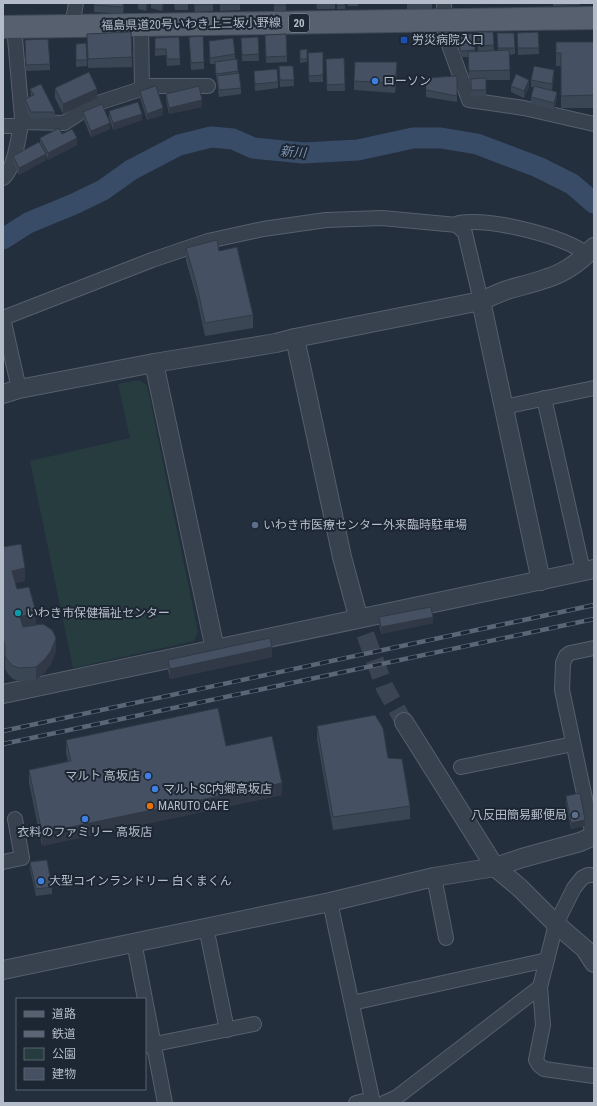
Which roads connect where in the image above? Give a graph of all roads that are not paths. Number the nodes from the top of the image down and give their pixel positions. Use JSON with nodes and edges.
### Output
{"nodes":[{"id":1,"x":76,"y":3,"type":"edge"},
{"id":2,"x":444,"y":12,"type":"edge"},
{"id":3,"x":594,"y":18,"type":"edge"},
{"id":4,"x":141,"y":25,"type":"junction"},
{"id":5,"x":72,"y":26,"type":"junction"},
{"id":6,"x":9,"y":27,"type":"edge"},
{"id":7,"x":208,"y":86,"type":"dead end"},
{"id":8,"x":142,"y":88,"type":"junction"},
{"id":9,"x":21,"y":124,"type":"junction"},
{"id":10,"x":594,"y":124,"type":"edge"},
{"id":11,"x":3,"y":126,"type":"edge"},
{"id":12,"x":3,"y":178,"type":"edge"},
{"id":13,"x":457,"y":225,"type":"junction"},
{"id":14,"x":590,"y":254,"type":"edge"},
{"id":15,"x":480,"y":300,"type":"junction"},
{"id":16,"x":3,"y":318,"type":"edge"},
{"id":17,"x":294,"y":338,"type":"junction"},
{"id":18,"x":154,"y":363,"type":"junction"},
{"id":19,"x":594,"y":388,"type":"edge"},
{"id":20,"x":11,"y":391,"type":"edge"},
{"id":21,"x":544,"y":398,"type":"junction"},
{"id":22,"x":504,"y":407,"type":"junction"},
{"id":23,"x":589,"y":570,"type":"edge"},
{"id":24,"x":541,"y":581,"type":"junction"},
{"id":25,"x":356,"y":609,"type":"tunnel mouth"},
{"id":26,"x":594,"y":648,"type":"edge"},
{"id":27,"x":215,"y":649,"type":"junction"},
{"id":28,"x":3,"y":694,"type":"edge"},
{"id":29,"x":404,"y":722,"type":"tunnel mouth"},
{"id":30,"x":574,"y":744,"type":"junction"},
{"id":31,"x":462,"y":767,"type":"dead end"},
{"id":32,"x":15,"y":819,"type":"dead end"},
{"id":33,"x":594,"y":836,"type":"edge"},
{"id":34,"x":3,"y":862,"type":"edge"},
{"id":35,"x":494,"y":867,"type":"junction"},
{"id":36,"x":594,"y":875,"type":"edge"},
{"id":37,"x":434,"y":877,"type":"junction"},
{"id":38,"x":330,"y":902,"type":"junction"},
{"id":39,"x":556,"y":924,"type":"junction"},
{"id":40,"x":206,"y":927,"type":"junction"},
{"id":41,"x":446,"y":938,"type":"dead end"},
{"id":42,"x":134,"y":942,"type":"junction"},
{"id":43,"x":547,"y":960,"type":"junction"},
{"id":44,"x":594,"y":963,"type":"edge"},
{"id":45,"x":3,"y":970,"type":"edge"},
{"id":46,"x":540,"y":988,"type":"junction"},
{"id":47,"x":142,"y":998,"type":"edge"},
{"id":48,"x":352,"y":1003,"type":"junction"},
{"id":49,"x":146,"y":1024,"type":"edge"},
{"id":50,"x":254,"y":1024,"type":"dead end"},
{"id":51,"x":227,"y":1030,"type":"junction"},
{"id":52,"x":149,"y":1045,"type":"edge"},
{"id":53,"x":594,"y":1076,"type":"edge"},
{"id":54,"x":376,"y":1102,"type":"edge"},
{"id":55,"x":165,"y":1103,"type":"edge"},
{"id":56,"x":356,"y":1103,"type":"edge"}],
"edges":[{"from":1,"to":5,"type":"street"},
{"from":2,"to":3,"type":"main road","name":"福島県道20号いわき上三坂小野線","number":"20"},
{"from":2,"to":4,"type":"main road","name":"福島県道20号いわき上三坂小野線","number":"20"},
{"from":2,"to":10,"type":"street"},
{"from":4,"to":5,"type":"main road","name":"福島県道20号いわき上三坂小野線","number":"20"},
{"from":4,"to":8,"type":"street"},
{"from":5,"to":6,"type":"main road","name":"福島県道20号いわき上三坂小野線","number":"20"},
{"from":6,"to":9,"type":"street"},
{"from":7,"to":8,"type":"street"},
{"from":8,"to":9,"type":"street"},
{"from":9,"to":11,"type":"street"},
{"from":9,"to":12,"type":"street"},
{"from":13,"to":14,"type":"street"},
{"from":13,"to":15,"type":"street"},
{"from":13,"to":16,"type":"street"},
{"from":14,"to":15,"type":"street"},
{"from":15,"to":17,"type":"street"},
{"from":15,"to":22,"type":"street"},
{"from":16,"to":20,"type":"street"},
{"from":17,"to":18,"type":"street"},
{"from":17,"to":25,"type":"street"},
{"from":18,"to":20,"type":"street"},
{"from":18,"to":27,"type":"street"},
{"from":19,"to":21,"type":"street"},
{"from":21,"to":22,"type":"street"},
{"from":21,"to":23,"type":"street"},
{"from":22,"to":24,"type":"street"},
{"from":23,"to":24,"type":"street"},
{"from":24,"to":27,"type":"street"},
{"from":26,"to":30,"type":"street"},
{"from":27,"to":28,"type":"street"},
{"from":29,"to":35,"type":"street"},
{"from":30,"to":31,"type":"street"},
{"from":30,"to":33,"type":"street"},
{"from":32,"to":34,"type":"street"},
{"from":33,"to":35,"type":"street"},
{"from":35,"to":37,"type":"street"},
{"from":35,"to":39,"type":"street"},
{"from":36,"to":39,"type":"street"},
{"from":37,"to":38,"type":"street"},
{"from":37,"to":41,"type":"street"},
{"from":38,"to":40,"type":"street"},
{"from":38,"to":48,"type":"street"},
{"from":39,"to":43,"type":"street"},
{"from":39,"to":44,"type":"street"},
{"from":40,"to":42,"type":"street"},
{"from":40,"to":51,"type":"street"},
{"from":42,"to":45,"type":"street"},
{"from":42,"to":47,"type":"street"},
{"from":43,"to":46,"type":"street"},
{"from":43,"to":48,"type":"street"},
{"from":46,"to":53,"type":"street"},
{"from":46,"to":54,"type":"street"},
{"from":48,"to":54,"type":"street"},
{"from":49,"to":52,"type":"street"},
{"from":50,"to":51,"type":"street"},
{"from":51,"to":52,"type":"street"},
{"from":52,"to":55,"type":"street"},
{"from":54,"to":56,"type":"street"}]}
